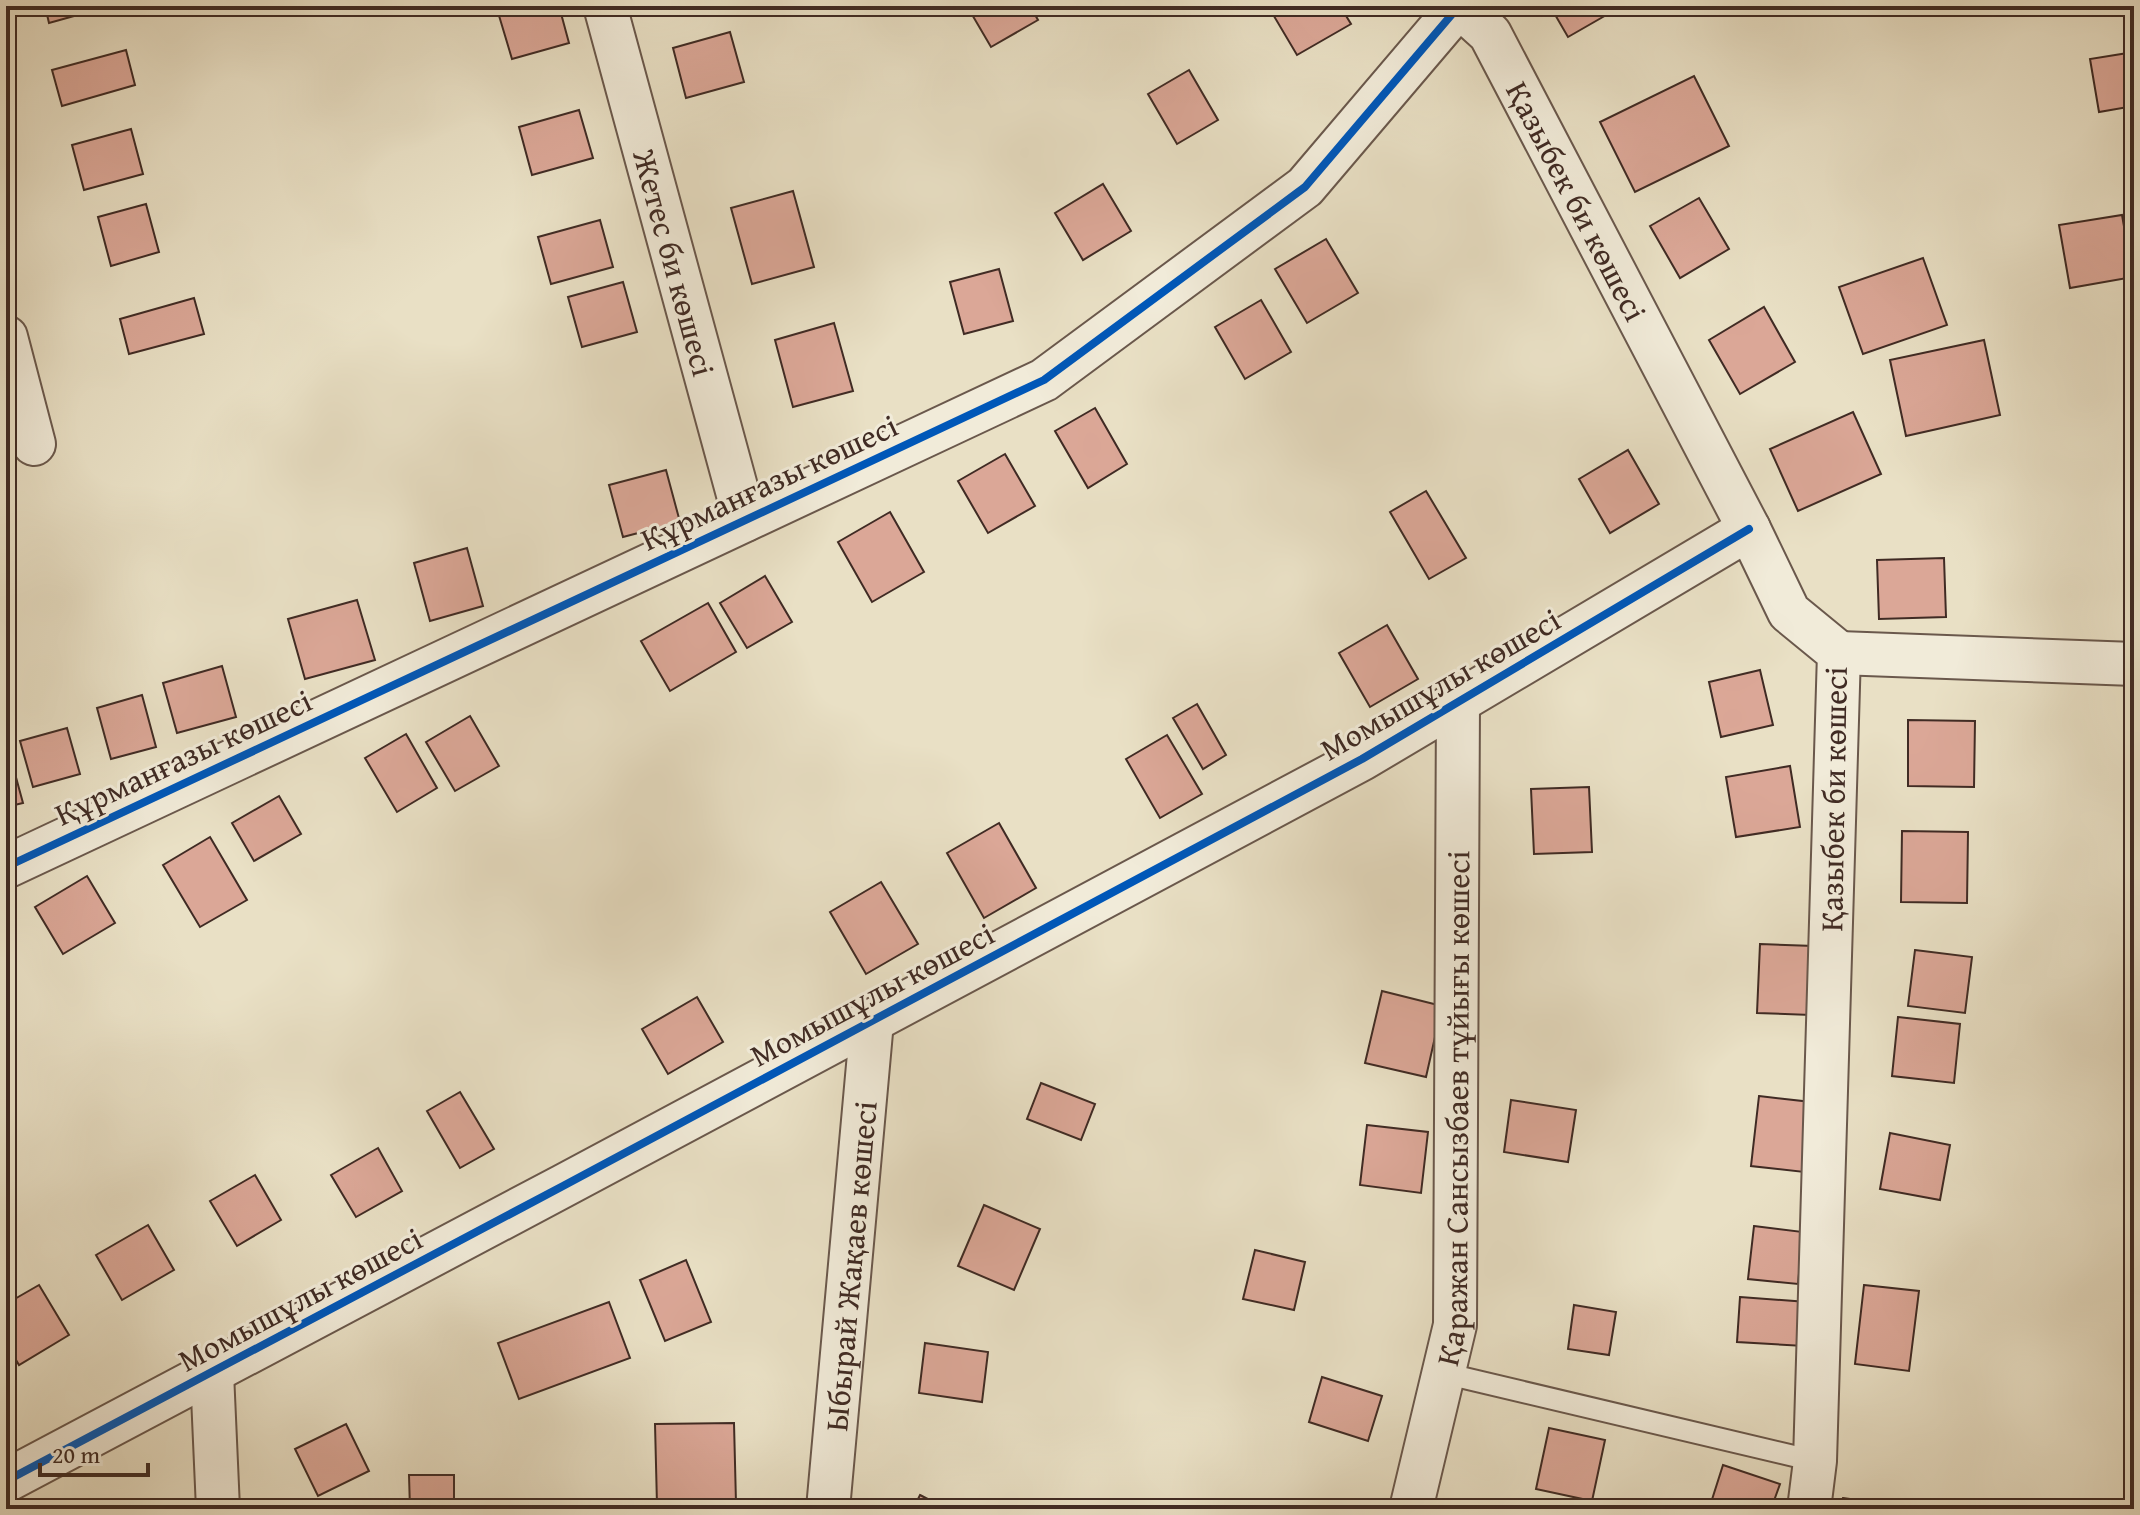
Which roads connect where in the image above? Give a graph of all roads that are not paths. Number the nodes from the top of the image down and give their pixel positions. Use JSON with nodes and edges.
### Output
{"nodes":[{"id":1,"x":605,"y":6,"type":"edge"},
{"id":2,"x":1459,"y":6,"type":"edge"},
{"id":3,"x":6,"y":337,"type":"edge"},
{"id":4,"x":34,"y":444,"type":"dead end"},
{"id":5,"x":745,"y":520,"type":"junction"},
{"id":6,"x":1749,"y":529,"type":"junction"},
{"id":7,"x":1839,"y":653,"type":"junction"},
{"id":8,"x":2134,"y":664,"type":"edge"},
{"id":9,"x":1458,"y":703,"type":"junction"},
{"id":10,"x":6,"y":867,"type":"edge"},
{"id":11,"x":872,"y":1021,"type":"junction"},
{"id":12,"x":212,"y":1373,"type":"junction"},
{"id":13,"x":1443,"y":1373,"type":"junction"},
{"id":14,"x":1815,"y":1461,"type":"junction"},
{"id":15,"x":6,"y":1481,"type":"edge"},
{"id":16,"x":218,"y":1509,"type":"edge"},
{"id":17,"x":828,"y":1509,"type":"edge"},
{"id":18,"x":1411,"y":1509,"type":"edge"},
{"id":19,"x":1809,"y":1509,"type":"edge"}],
"edges":[{"from":1,"to":5,"type":"street","name":"Жетес би көшесі"},
{"from":2,"to":5,"type":"street","name":"Құрманғазы көшесі"},
{"from":2,"to":6,"type":"street","name":"Қазыбек би көшесі"},
{"from":3,"to":4,"type":"street"},
{"from":5,"to":10,"type":"street","name":"Құрманғазы көшесі"},
{"from":6,"to":7,"type":"street","name":"Қазыбек би көшесі"},
{"from":6,"to":9,"type":"street","name":"Момышұлы көшесі"},
{"from":7,"to":8,"type":"street"},
{"from":7,"to":14,"type":"street","name":"Қазыбек би көшесі"},
{"from":9,"to":11,"type":"street","name":"Момышұлы көшесі"},
{"from":9,"to":13,"type":"street","name":"Қаражан Сансызбаев тұйығы көшесі"},
{"from":11,"to":12,"type":"street","name":"Момышұлы көшесі"},
{"from":11,"to":17,"type":"street","name":"Ыбырай Жақаев көшесі"},
{"from":12,"to":15,"type":"street","name":"Момышұлы көшесі"},
{"from":12,"to":16,"type":"street"},
{"from":13,"to":14,"type":"lane"},
{"from":13,"to":18,"type":"street","name":"Қаражан Сансызбаев тұйығы көшесі"},
{"from":14,"to":19,"type":"street","name":"Қазыбек би көшесі"}]}
